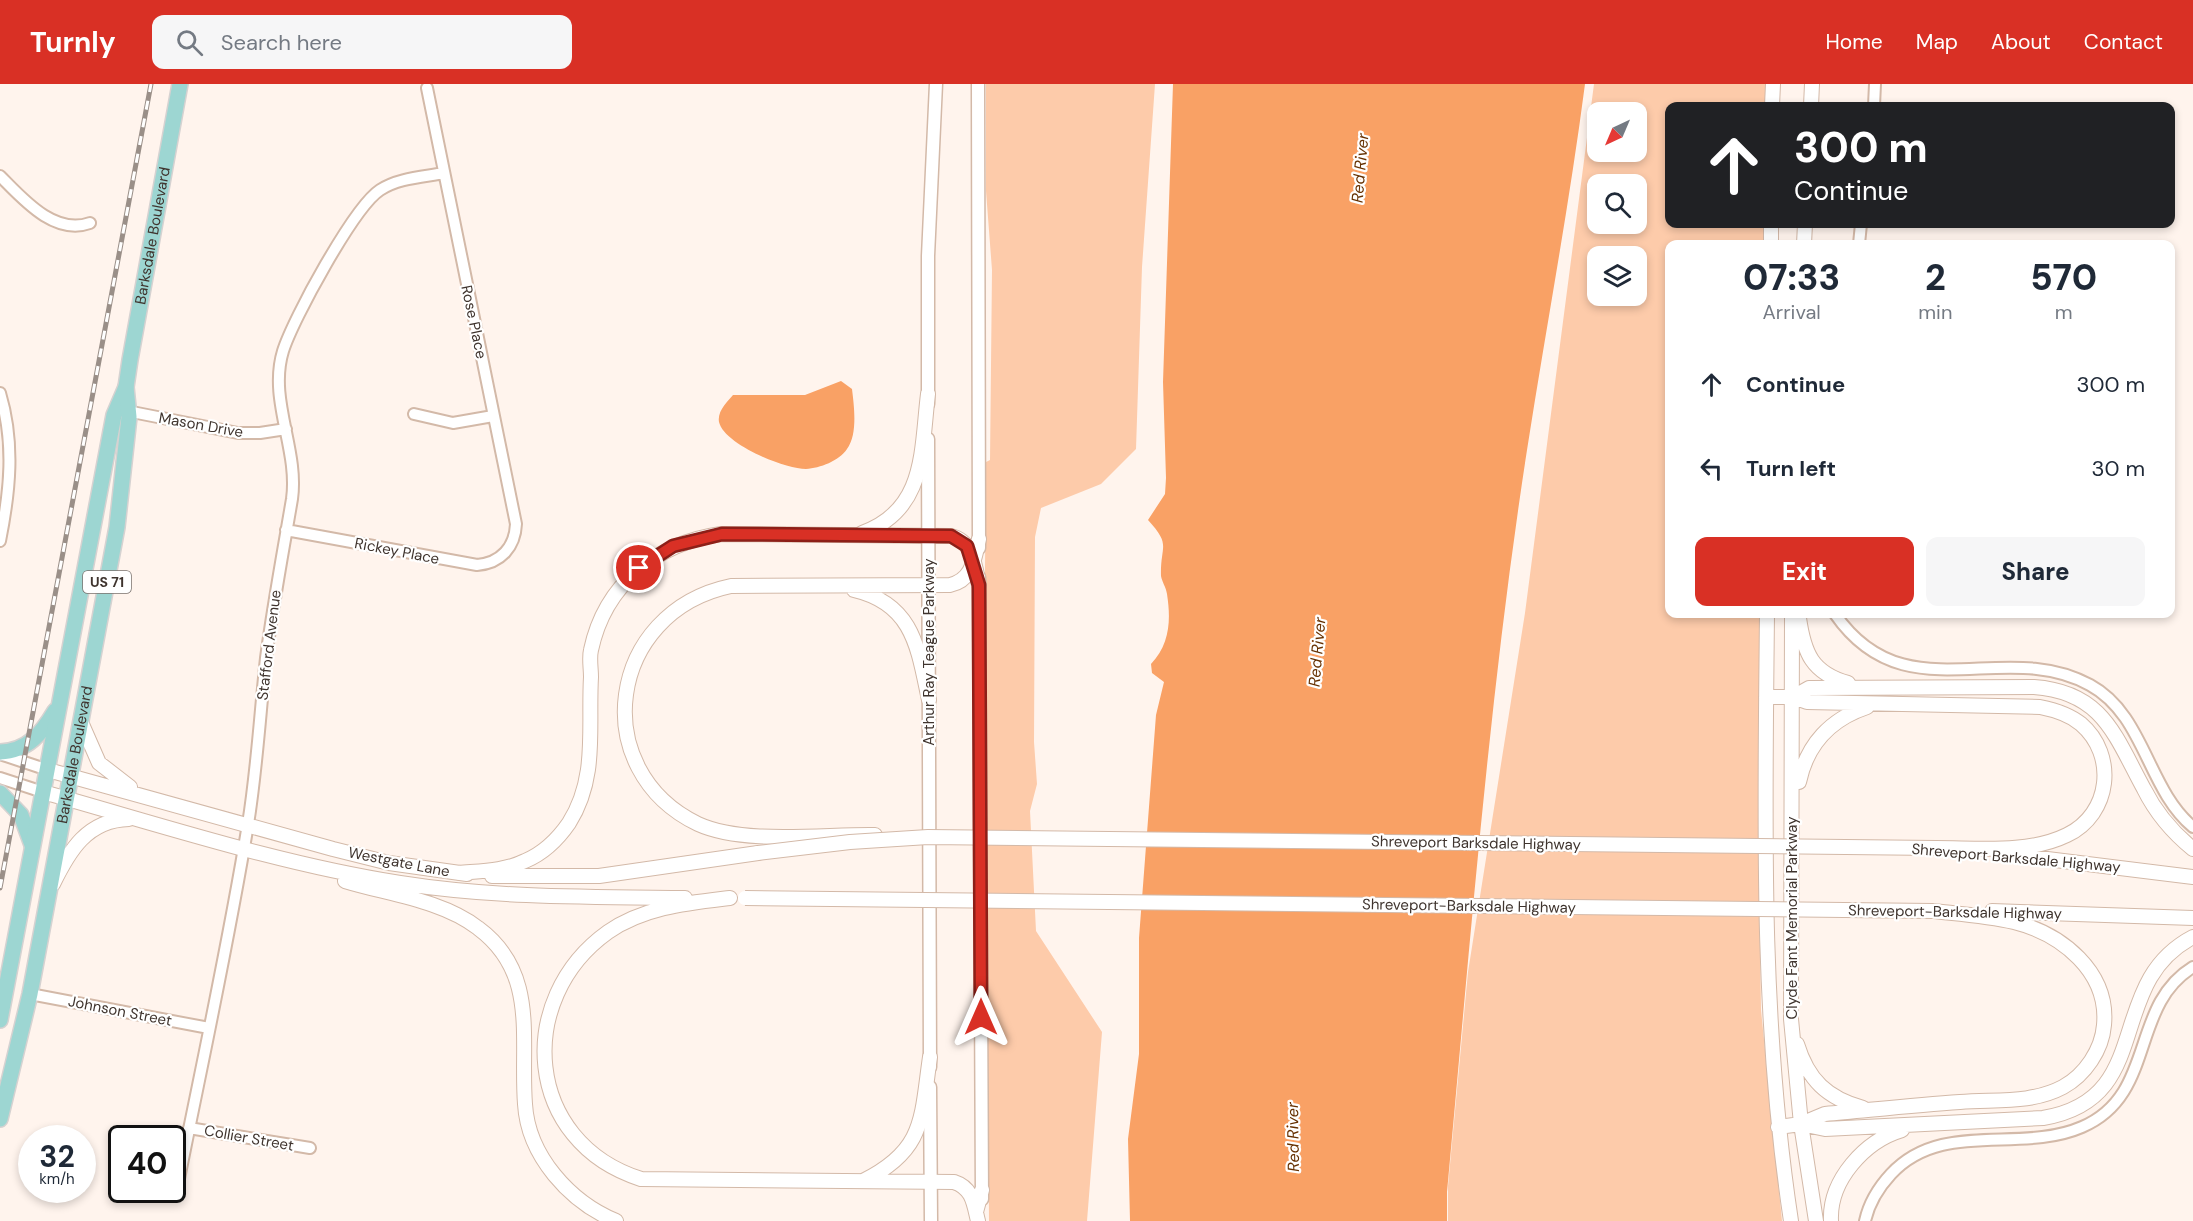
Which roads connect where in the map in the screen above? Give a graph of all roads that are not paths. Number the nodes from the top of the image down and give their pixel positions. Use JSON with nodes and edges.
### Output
{"nodes":[{"id":1,"x":180,"y":84,"type":"edge"},
{"id":2,"x":936,"y":84,"type":"edge"},
{"id":3,"x":978,"y":84,"type":"edge"},
{"id":4,"x":1773,"y":84,"type":"edge"},
{"id":5,"x":1812,"y":84,"type":"edge"},
{"id":6,"x":1875,"y":84,"type":"edge"},
{"id":7,"x":427,"y":88,"type":"dead end"},
{"id":8,"x":1772,"y":102,"type":"edge"},
{"id":9,"x":1811,"y":102,"type":"edge"},
{"id":10,"x":1874,"y":102,"type":"edge"},
{"id":11,"x":444,"y":173,"type":"junction"},
{"id":12,"x":0,"y":176,"type":"edge"},
{"id":13,"x":90,"y":223,"type":"dead end"},
{"id":14,"x":0,"y":393,"type":"edge"},
{"id":15,"x":928,"y":394,"type":"junction"},
{"id":16,"x":123,"y":410,"type":"junction"},
{"id":17,"x":414,"y":414,"type":"dead end"},
{"id":18,"x":493,"y":416,"type":"junction"},
{"id":19,"x":286,"y":429,"type":"junction"},
{"id":20,"x":286,"y":530,"type":"junction"},
{"id":21,"x":852,"y":536,"type":"junction"},
{"id":22,"x":929,"y":536,"type":"junction"},
{"id":23,"x":979,"y":539,"type":"junction"},
{"id":24,"x":0,"y":541,"type":"edge"},
{"id":25,"x":505,"y":553,"type":"joint"},
{"id":26,"x":974,"y":560,"type":"junction"},
{"id":27,"x":84,"y":574,"type":"junction"},
{"id":28,"x":108,"y":578,"type":"junction"},
{"id":29,"x":928,"y":585,"type":"junction"},
{"id":30,"x":979,"y":585,"type":"junction"},
{"id":31,"x":822,"y":587,"type":"junction"},
{"id":32,"x":1767,"y":618,"type":"edge"},
{"id":33,"x":1792,"y":618,"type":"edge"},
{"id":34,"x":1800,"y":618,"type":"edge"},
{"id":35,"x":1838,"y":618,"type":"edge"},
{"id":36,"x":1862,"y":687,"type":"junction"},
{"id":37,"x":1766,"y":696,"type":"junction"},
{"id":38,"x":1793,"y":697,"type":"junction"},
{"id":39,"x":929,"y":700,"type":"junction"},
{"id":40,"x":60,"y":703,"type":"junction"},
{"id":41,"x":1875,"y":705,"type":"junction"},
{"id":42,"x":81,"y":722,"type":"junction"},
{"id":43,"x":0,"y":753,"type":"edge"},
{"id":44,"x":48,"y":770,"type":"junction"},
{"id":45,"x":71,"y":776,"type":"junction"},
{"id":46,"x":0,"y":778,"type":"edge"},
{"id":47,"x":43,"y":792,"type":"junction"},
{"id":48,"x":0,"y":793,"type":"edge"},
{"id":49,"x":139,"y":794,"type":"junction"},
{"id":50,"x":67,"y":799,"type":"junction"},
{"id":51,"x":141,"y":819,"type":"junction"},
{"id":52,"x":248,"y":825,"type":"junction"},
{"id":53,"x":1793,"y":825,"type":"junction"},
{"id":54,"x":2193,"y":827,"type":"edge"},
{"id":55,"x":928,"y":837,"type":"junction"},
{"id":56,"x":243,"y":848,"type":"junction"},
{"id":57,"x":1936,"y":848,"type":"junction"},
{"id":58,"x":33,"y":849,"type":"junction"},
{"id":59,"x":2193,"y":849,"type":"edge"},
{"id":60,"x":758,"y":853,"type":"joint"},
{"id":61,"x":304,"y":865,"type":"junction"},
{"id":62,"x":459,"y":873,"type":"junction"},
{"id":63,"x":2193,"y":877,"type":"edge"},
{"id":64,"x":50,"y":892,"type":"junction"},
{"id":65,"x":737,"y":898,"type":"junction"},
{"id":66,"x":1933,"y":911,"type":"junction"},
{"id":67,"x":2193,"y":918,"type":"edge"},
{"id":68,"x":2193,"y":937,"type":"edge"},
{"id":69,"x":2193,"y":967,"type":"edge"},
{"id":70,"x":6,"y":989,"type":"junction"},
{"id":71,"x":30,"y":994,"type":"junction"},
{"id":72,"x":1791,"y":1019,"type":"junction"},
{"id":73,"x":0,"y":1020,"type":"edge"},
{"id":74,"x":209,"y":1028,"type":"junction"},
{"id":75,"x":930,"y":1057,"type":"junction"},
{"id":76,"x":1870,"y":1110,"type":"junction"},
{"id":77,"x":0,"y":1119,"type":"edge"},
{"id":78,"x":1801,"y":1124,"type":"junction"},
{"id":79,"x":1918,"y":1125,"type":"junction"},
{"id":80,"x":1778,"y":1127,"type":"junction"},
{"id":81,"x":189,"y":1128,"type":"junction"},
{"id":82,"x":186,"y":1144,"type":"edge"},
{"id":83,"x":310,"y":1148,"type":"dead end"},
{"id":84,"x":861,"y":1182,"type":"junction"},
{"id":85,"x":931,"y":1182,"type":"junction"},
{"id":86,"x":982,"y":1190,"type":"joint"},
{"id":87,"x":976,"y":1219,"type":"edge"},
{"id":88,"x":616,"y":1221,"type":"edge"},
{"id":89,"x":932,"y":1221,"type":"edge"},
{"id":90,"x":1791,"y":1221,"type":"edge"},
{"id":91,"x":1816,"y":1221,"type":"edge"},
{"id":92,"x":1831,"y":1221,"type":"edge"},
{"id":93,"x":1864,"y":1221,"type":"edge"}],
"edges":[{"from":1,"to":16,"type":"main road","name":"Barksdale Boulevard","number":"US 71"},
{"from":2,"to":15,"type":"street","name":"Arthur Ray Teague Parkway"},
{"from":3,"to":23,"type":"street"},
{"from":4,"to":8,"type":"main road"},
{"from":5,"to":9,"type":"main road"},
{"from":6,"to":10,"type":"street"},
{"from":7,"to":11,"type":"street","name":"Rose Place"},
{"from":11,"to":18,"type":"street","name":"Rose Place"},
{"from":11,"to":19,"type":"street","name":"Stafford Avenue"},
{"from":12,"to":13,"type":"street"},
{"from":14,"to":24,"type":"street"},
{"from":15,"to":21,"type":"main road"},
{"from":15,"to":22,"type":"street","name":"Arthur Ray Teague Parkway"},
{"from":16,"to":19,"type":"street","name":"Mason Drive"},
{"from":16,"to":27,"type":"main road","name":"Barksdale Boulevard","number":"US 71"},
{"from":16,"to":28,"type":"main road","name":"Barksdale Boulevard","number":"US 71"},
{"from":17,"to":18,"type":"street"},
{"from":18,"to":25,"type":"street","name":"Rose Place"},
{"from":19,"to":20,"type":"street","name":"Stafford Avenue"},
{"from":20,"to":25,"type":"street","name":"Rickey Place"},
{"from":20,"to":52,"type":"street","name":"Stafford Avenue"},
{"from":21,"to":22,"type":"main road"},
{"from":21,"to":62,"type":"main road"},
{"from":22,"to":26,"type":"main road"},
{"from":22,"to":29,"type":"street","name":"Arthur Ray Teague Parkway"},
{"from":23,"to":26,"type":"main road"},
{"from":23,"to":30,"type":"street"},
{"from":26,"to":29,"type":"main road"},
{"from":26,"to":30,"type":"main road"},
{"from":27,"to":28,"type":"main road"},
{"from":27,"to":40,"type":"main road","name":"Barksdale Boulevard","number":"US 71"},
{"from":28,"to":42,"type":"main road","name":"Barksdale Boulevard","number":"US 71"},
{"from":29,"to":31,"type":"main road"},
{"from":29,"to":39,"type":"street","name":"Arthur Ray Teague Parkway"},
{"from":30,"to":86,"type":"street"},
{"from":31,"to":39,"type":"main road"},
{"from":31,"to":55,"type":"main road","bridge":true},
{"from":32,"to":37,"type":"main road","name":"Clyde Fant Memorial Parkway"},
{"from":33,"to":38,"type":"main road","name":"Clyde Fant Memorial Parkway"},
{"from":34,"to":36,"type":"main road"},
{"from":35,"to":54,"type":"street"},
{"from":36,"to":38,"type":"main road"},
{"from":36,"to":59,"type":"main road"},
{"from":37,"to":38,"type":"main road"},
{"from":37,"to":80,"type":"main road","name":"Clyde Fant Memorial Parkway"},
{"from":38,"to":41,"type":"main road"},
{"from":38,"to":53,"type":"main road","name":"Clyde Fant Memorial Parkway"},
{"from":39,"to":75,"type":"street","name":"Arthur Ray Teague Parkway"},
{"from":40,"to":43,"type":"main road"},
{"from":40,"to":44,"type":"main road","name":"Barksdale Boulevard","number":"US 71"},
{"from":41,"to":53,"type":"main road"},
{"from":41,"to":57,"type":"main road"},
{"from":42,"to":45,"type":"main road","name":"Barksdale Boulevard","number":"US 71"},
{"from":42,"to":49,"type":"main road"},
{"from":43,"to":44,"type":"street"},
{"from":44,"to":45,"type":"main road","name":"Westgate Lane"},
{"from":44,"to":47,"type":"main road","name":"Barksdale Boulevard","number":"US 71"},
{"from":45,"to":49,"type":"main road","name":"Westgate Lane"},
{"from":45,"to":50,"type":"main road","name":"Barksdale Boulevard","number":"US 71"},
{"from":46,"to":47,"type":"street"},
{"from":47,"to":50,"type":"main road","name":"Westgate Lane"},
{"from":47,"to":58,"type":"main road","name":"Barksdale Boulevard","number":"US 71"},
{"from":48,"to":58,"type":"main road"},
{"from":49,"to":52,"type":"main road","name":"Westgate Lane"},
{"from":50,"to":51,"type":"main road","name":"Westgate Lane"},
{"from":50,"to":64,"type":"main road","name":"Barksdale Boulevard","number":"US 71"},
{"from":51,"to":56,"type":"main road","name":"Westgate Lane"},
{"from":51,"to":64,"type":"main road"},
{"from":52,"to":56,"type":"street","name":"Stafford Avenue"},
{"from":52,"to":62,"type":"main road","name":"Westgate Lane"},
{"from":53,"to":72,"type":"main road","name":"Clyde Fant Memorial Parkway"},
{"from":55,"to":57,"type":"main road","name":"Shreveport Barksdale Highway","bridge":true},
{"from":55,"to":60,"type":"main road","name":"Shreveport Barksdale Highway","bridge":true},
{"from":56,"to":61,"type":"main road","name":"Westgate Lane"},
{"from":56,"to":74,"type":"street","name":"Stafford Avenue"},
{"from":57,"to":63,"type":"main road","name":"Shreveport Barksdale Highway"},
{"from":58,"to":70,"type":"main road","name":"Barksdale Boulevard","number":"US 71"},
{"from":60,"to":62,"type":"main road","name":"Westgate Lane"},
{"from":61,"to":65,"type":"main road","name":"Westgate Lane"},
{"from":61,"to":88,"type":"main road"},
{"from":64,"to":71,"type":"main road","name":"Barksdale Boulevard","number":"US 71"},
{"from":65,"to":66,"type":"main road","name":"Shreveport-Barksdale Highway","bridge":true},
{"from":65,"to":84,"type":"main road"},
{"from":66,"to":67,"type":"main road","name":"Shreveport-Barksdale Highway"},
{"from":66,"to":76,"type":"main road"},
{"from":68,"to":79,"type":"main road"},
{"from":69,"to":93,"type":"street"},
{"from":70,"to":71,"type":"main road"},
{"from":70,"to":73,"type":"main road","name":"Barksdale Boulevard","number":"US 71"},
{"from":71,"to":74,"type":"street","name":"Johnson Street"},
{"from":71,"to":77,"type":"main road","name":"Barksdale Boulevard","number":"US 71"},
{"from":72,"to":76,"type":"main road"},
{"from":72,"to":78,"type":"main road","name":"Clyde Fant Memorial Parkway"},
{"from":74,"to":81,"type":"street","name":"Stafford Avenue"},
{"from":75,"to":84,"type":"main road"},
{"from":75,"to":85,"type":"street","name":"Arthur Ray Teague Parkway"},
{"from":76,"to":78,"type":"main road"},
{"from":78,"to":79,"type":"main road"},
{"from":78,"to":80,"type":"main road"},
{"from":78,"to":91,"type":"main road","name":"Clyde Fant Memorial Parkway"},
{"from":79,"to":92,"type":"main road"},
{"from":80,"to":90,"type":"main road","name":"Clyde Fant Memorial Parkway"},
{"from":81,"to":82,"type":"street","name":"Stafford Avenue"},
{"from":81,"to":83,"type":"street","name":"Collier Street"},
{"from":84,"to":85,"type":"main road"},
{"from":85,"to":87,"type":"main road"},
{"from":85,"to":89,"type":"street","name":"Arthur Ray Teague Parkway"},
{"from":86,"to":87,"type":"main road"}]}
